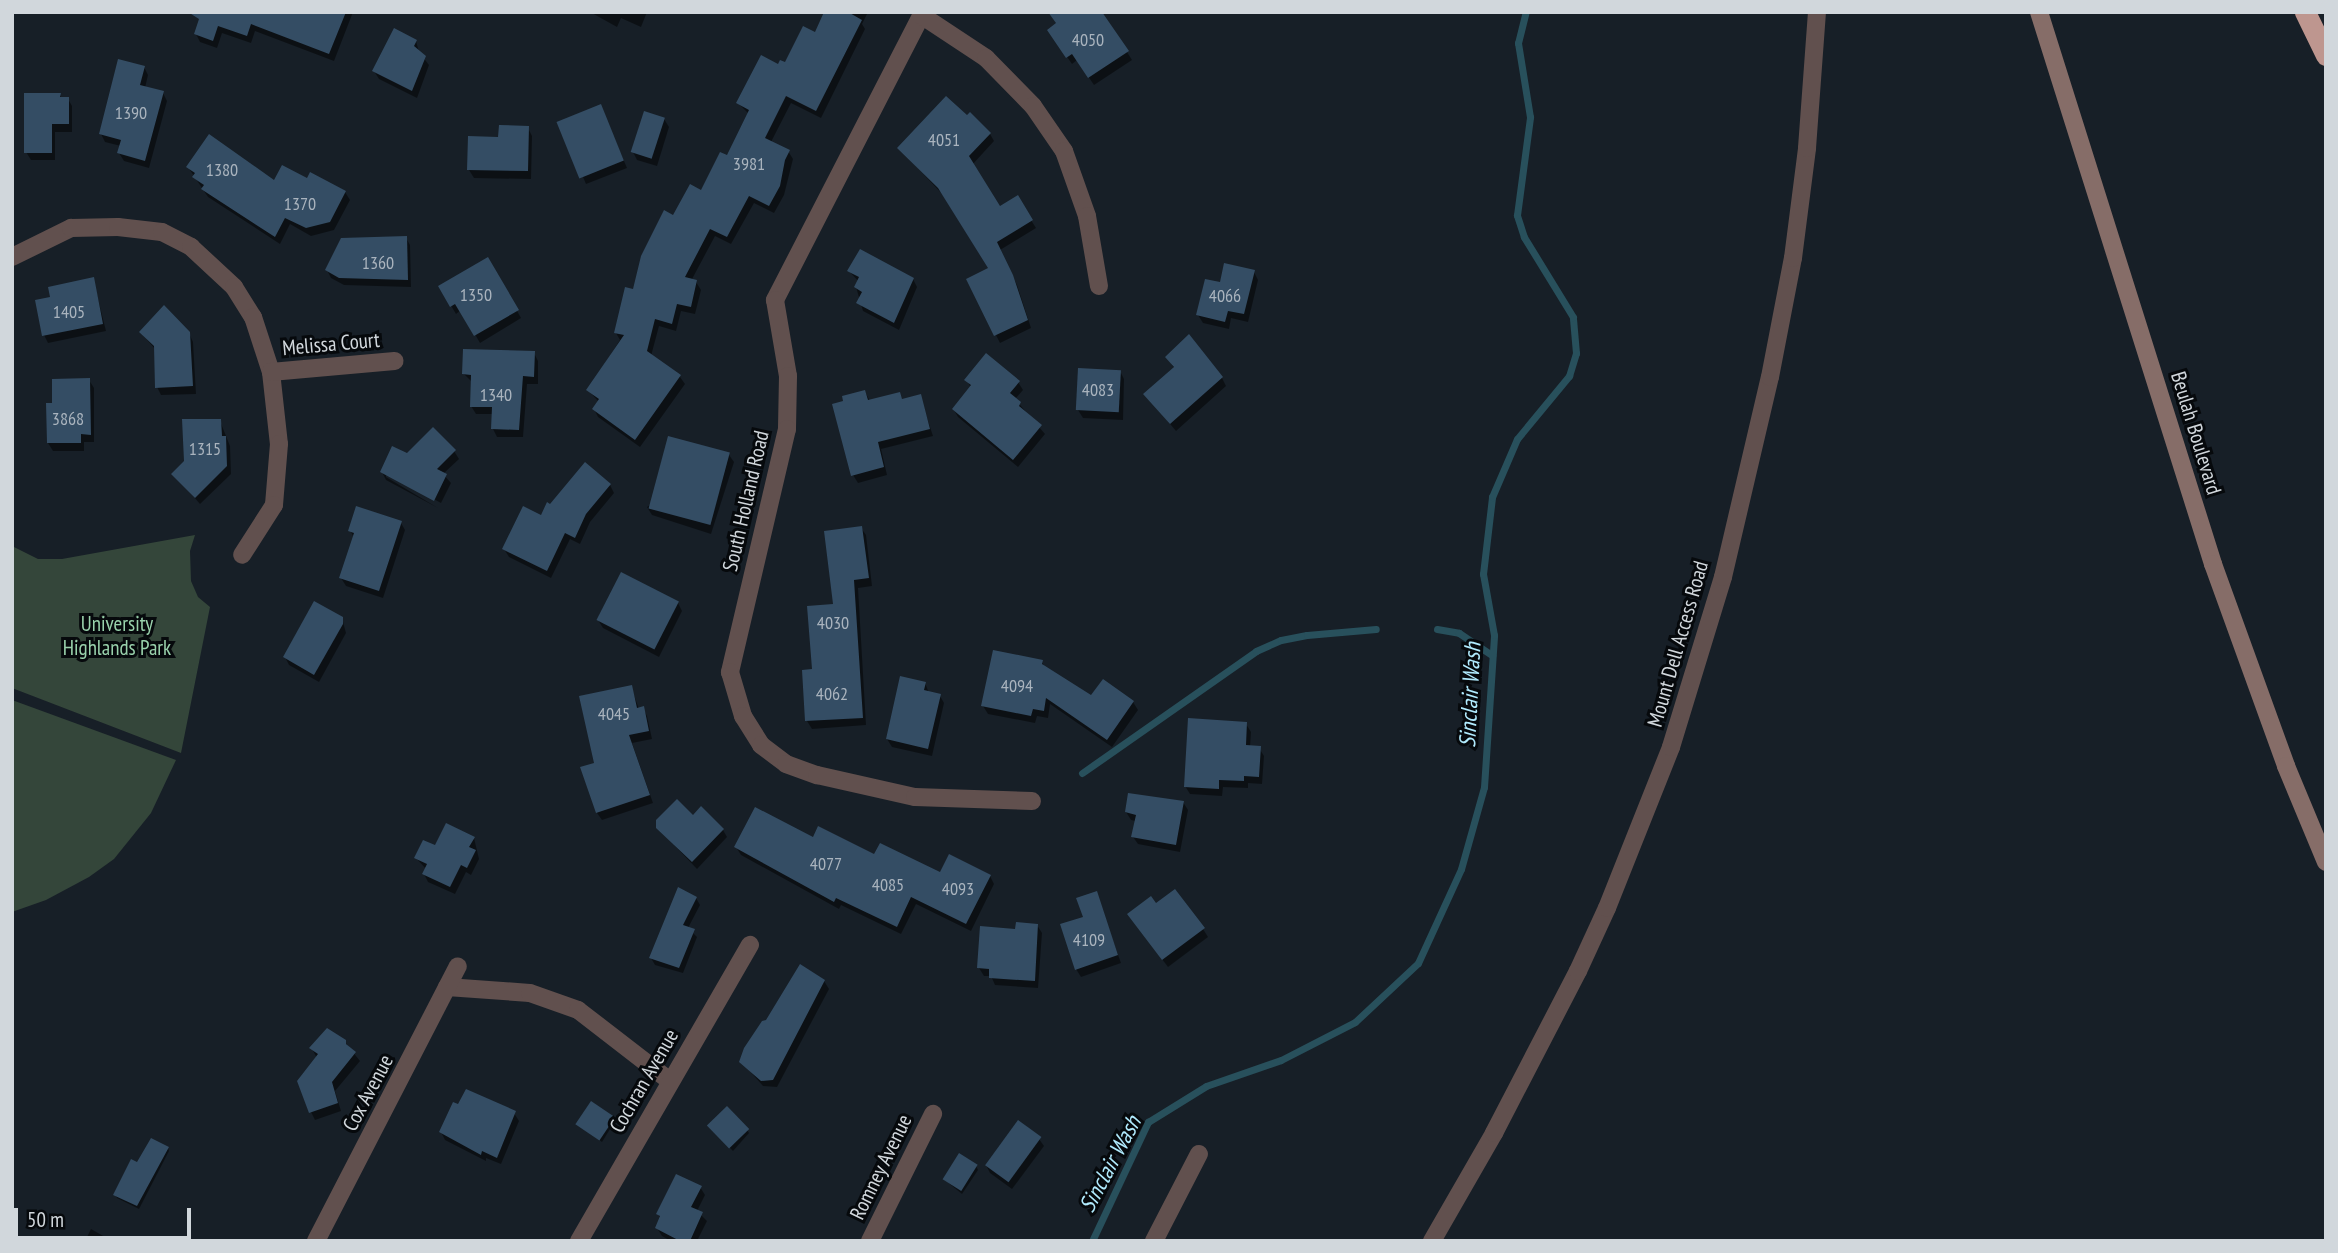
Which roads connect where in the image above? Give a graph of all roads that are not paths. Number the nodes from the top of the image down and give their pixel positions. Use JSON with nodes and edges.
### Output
{"nodes":[{"id":1,"x":1817,"y":12,"type":"edge"},
{"id":2,"x":2039,"y":12,"type":"edge"},
{"id":3,"x":2305,"y":12,"type":"edge"},
{"id":4,"x":922,"y":14,"type":"edge"},
{"id":5,"x":2326,"y":55,"type":"edge"},
{"id":6,"x":12,"y":257,"type":"edge"},
{"id":7,"x":1099,"y":286,"type":"dead end"},
{"id":8,"x":395,"y":361,"type":"dead end"},
{"id":9,"x":271,"y":372,"type":"junction"},
{"id":10,"x":242,"y":555,"type":"dead end"},
{"id":11,"x":1032,"y":801,"type":"dead end"},
{"id":12,"x":2326,"y":862,"type":"edge"},
{"id":13,"x":750,"y":946,"type":"dead end"},
{"id":14,"x":458,"y":966,"type":"dead end"},
{"id":15,"x":447,"y":988,"type":"junction"},
{"id":16,"x":670,"y":1081,"type":"junction"},
{"id":17,"x":933,"y":1114,"type":"dead end"},
{"id":18,"x":1199,"y":1154,"type":"dead end"},
{"id":19,"x":316,"y":1241,"type":"edge"},
{"id":20,"x":579,"y":1241,"type":"edge"},
{"id":21,"x":870,"y":1241,"type":"edge"},
{"id":22,"x":1154,"y":1241,"type":"edge"},
{"id":23,"x":1432,"y":1241,"type":"edge"}],
"edges":[{"from":1,"to":23,"type":"street","name":"Mount Dell Access Road"},
{"from":2,"to":12,"type":"main road","name":"Beulah Boulevard"},
{"from":3,"to":5,"type":"highway"},
{"from":4,"to":7,"type":"street"},
{"from":4,"to":11,"type":"street","name":"South Holland Road"},
{"from":6,"to":9,"type":"street"},
{"from":8,"to":9,"type":"street","name":"Melissa Court"},
{"from":9,"to":10,"type":"street"},
{"from":13,"to":16,"type":"street","name":"Cochran Avenue"},
{"from":14,"to":15,"type":"street","name":"Cox Avenue"},
{"from":15,"to":16,"type":"street"},
{"from":15,"to":19,"type":"street","name":"Cox Avenue"},
{"from":16,"to":20,"type":"street","name":"Cochran Avenue"},
{"from":17,"to":21,"type":"street","name":"Romney Avenue"},
{"from":18,"to":22,"type":"street"}]}
